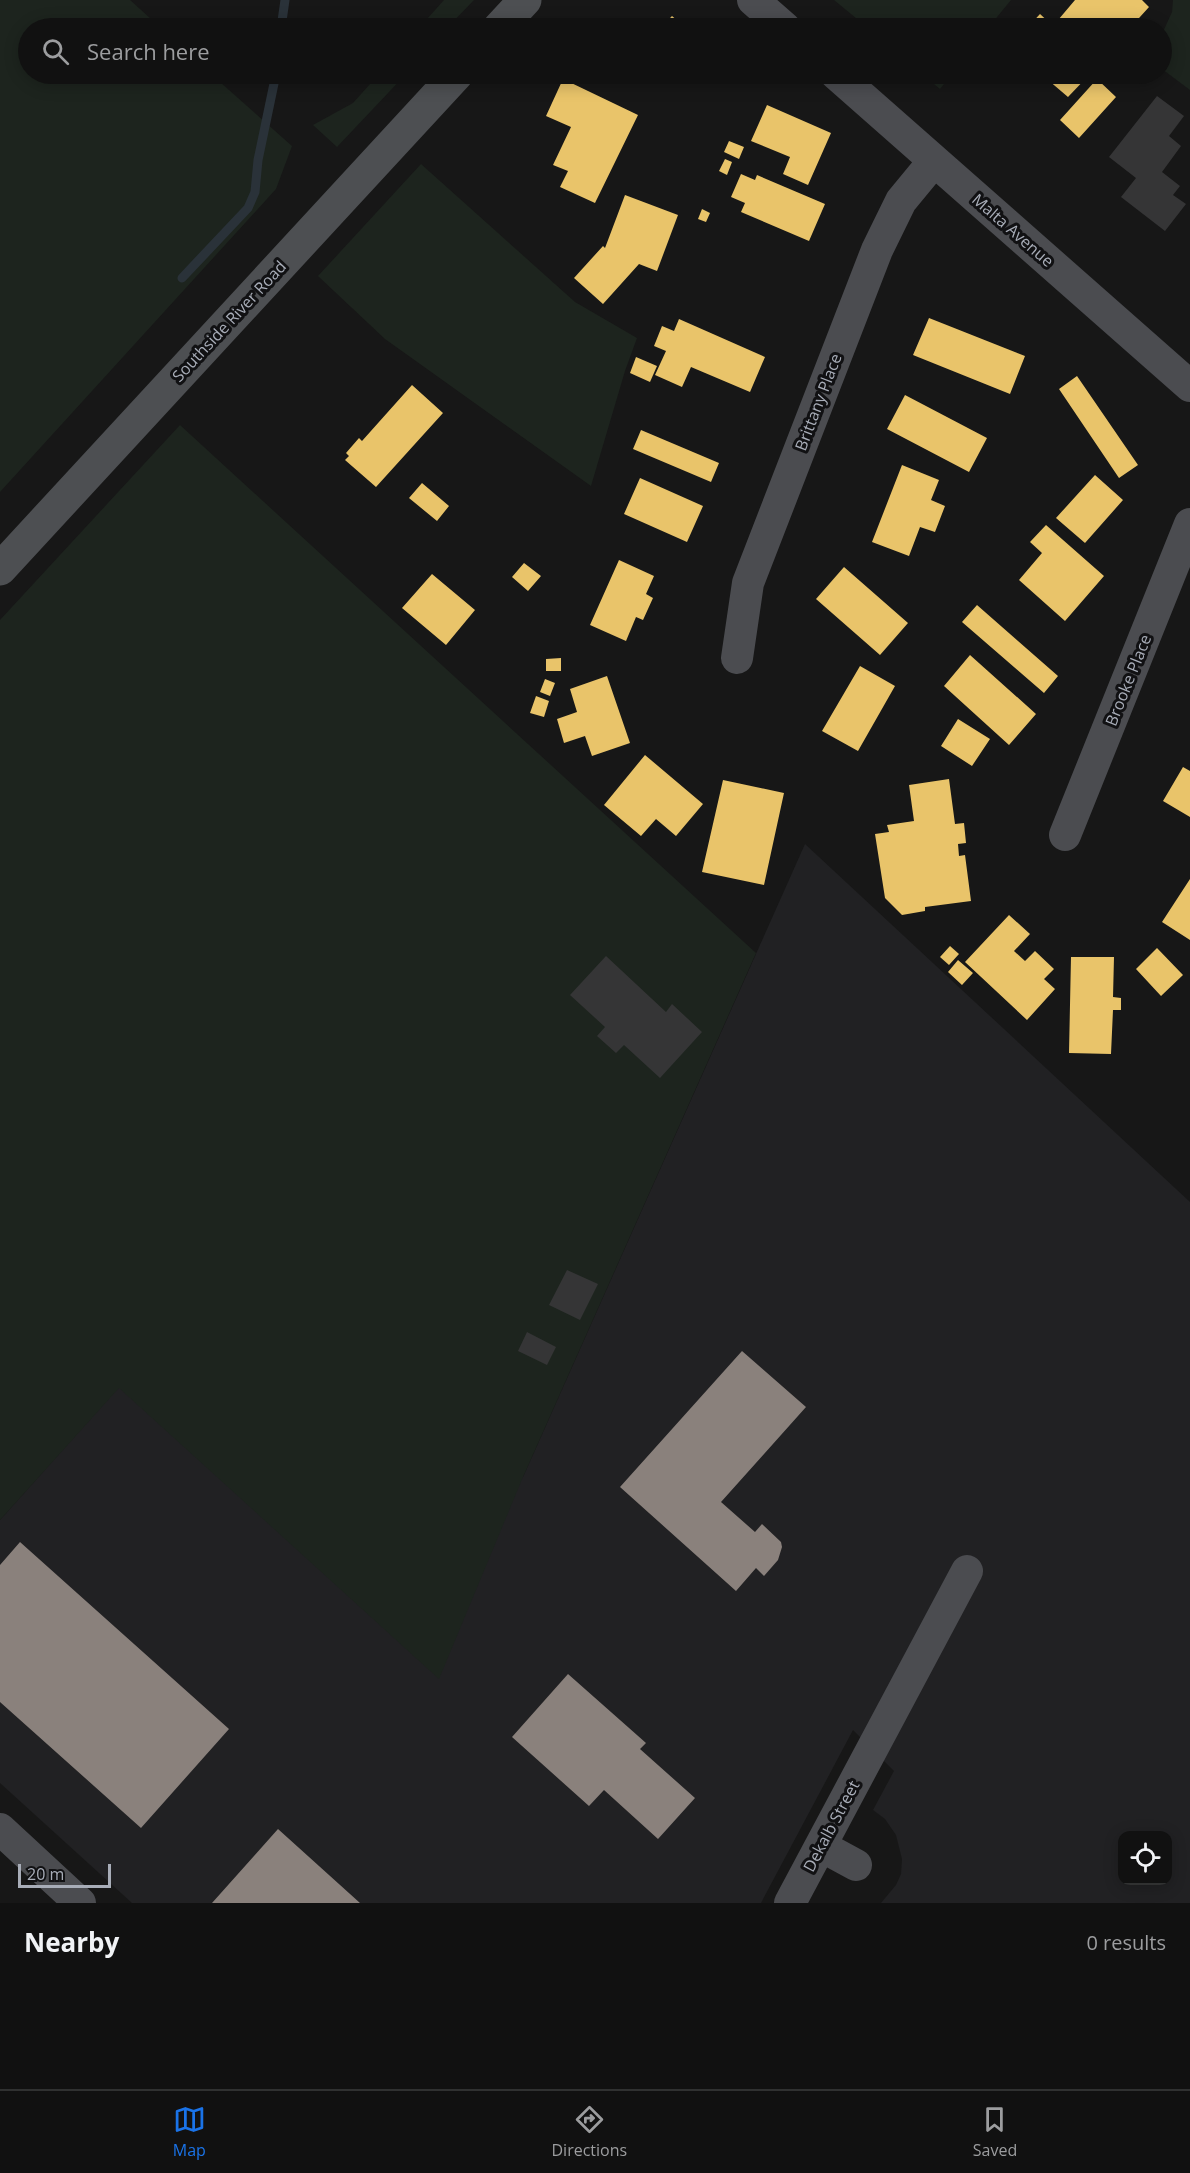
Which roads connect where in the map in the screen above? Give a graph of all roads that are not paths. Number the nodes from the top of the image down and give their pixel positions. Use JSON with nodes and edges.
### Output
{"nodes":[{"id":1,"x":525,"y":0,"type":"edge"},
{"id":2,"x":753,"y":0,"type":"edge"},
{"id":3,"x":508,"y":18,"type":"edge"},
{"id":4,"x":774,"y":18,"type":"edge"},
{"id":5,"x":448,"y":84,"type":"edge"},
{"id":6,"x":847,"y":84,"type":"edge"},
{"id":7,"x":934,"y":161,"type":"junction"},
{"id":8,"x":1190,"y":386,"type":"edge"},
{"id":9,"x":1190,"y":524,"type":"edge"},
{"id":10,"x":0,"y":569,"type":"edge"},
{"id":11,"x":737,"y":658,"type":"dead end"},
{"id":12,"x":1065,"y":835,"type":"dead end"},
{"id":13,"x":967,"y":1571,"type":"dead end"},
{"id":14,"x":0,"y":1829,"type":"edge"},
{"id":15,"x":821,"y":1846,"type":"junction"},
{"id":16,"x":856,"y":1865,"type":"dead end"},
{"id":17,"x":80,"y":1903,"type":"edge"},
{"id":18,"x":790,"y":1903,"type":"edge"}],
"edges":[{"from":1,"to":3,"type":"main road"},
{"from":2,"to":4,"type":"street"},
{"from":5,"to":10,"type":"main road","name":"Southside River Road"},
{"from":6,"to":7,"type":"street","name":"Malta Avenue"},
{"from":7,"to":8,"type":"street","name":"Malta Avenue"},
{"from":7,"to":11,"type":"street","name":"Brittany Place"},
{"from":9,"to":12,"type":"street","name":"Brooke Place"},
{"from":13,"to":15,"type":"street","name":"Dekalb Street"},
{"from":14,"to":17,"type":"street"},
{"from":15,"to":16,"type":"street"},
{"from":15,"to":18,"type":"street","name":"Dekalb Street"}]}
